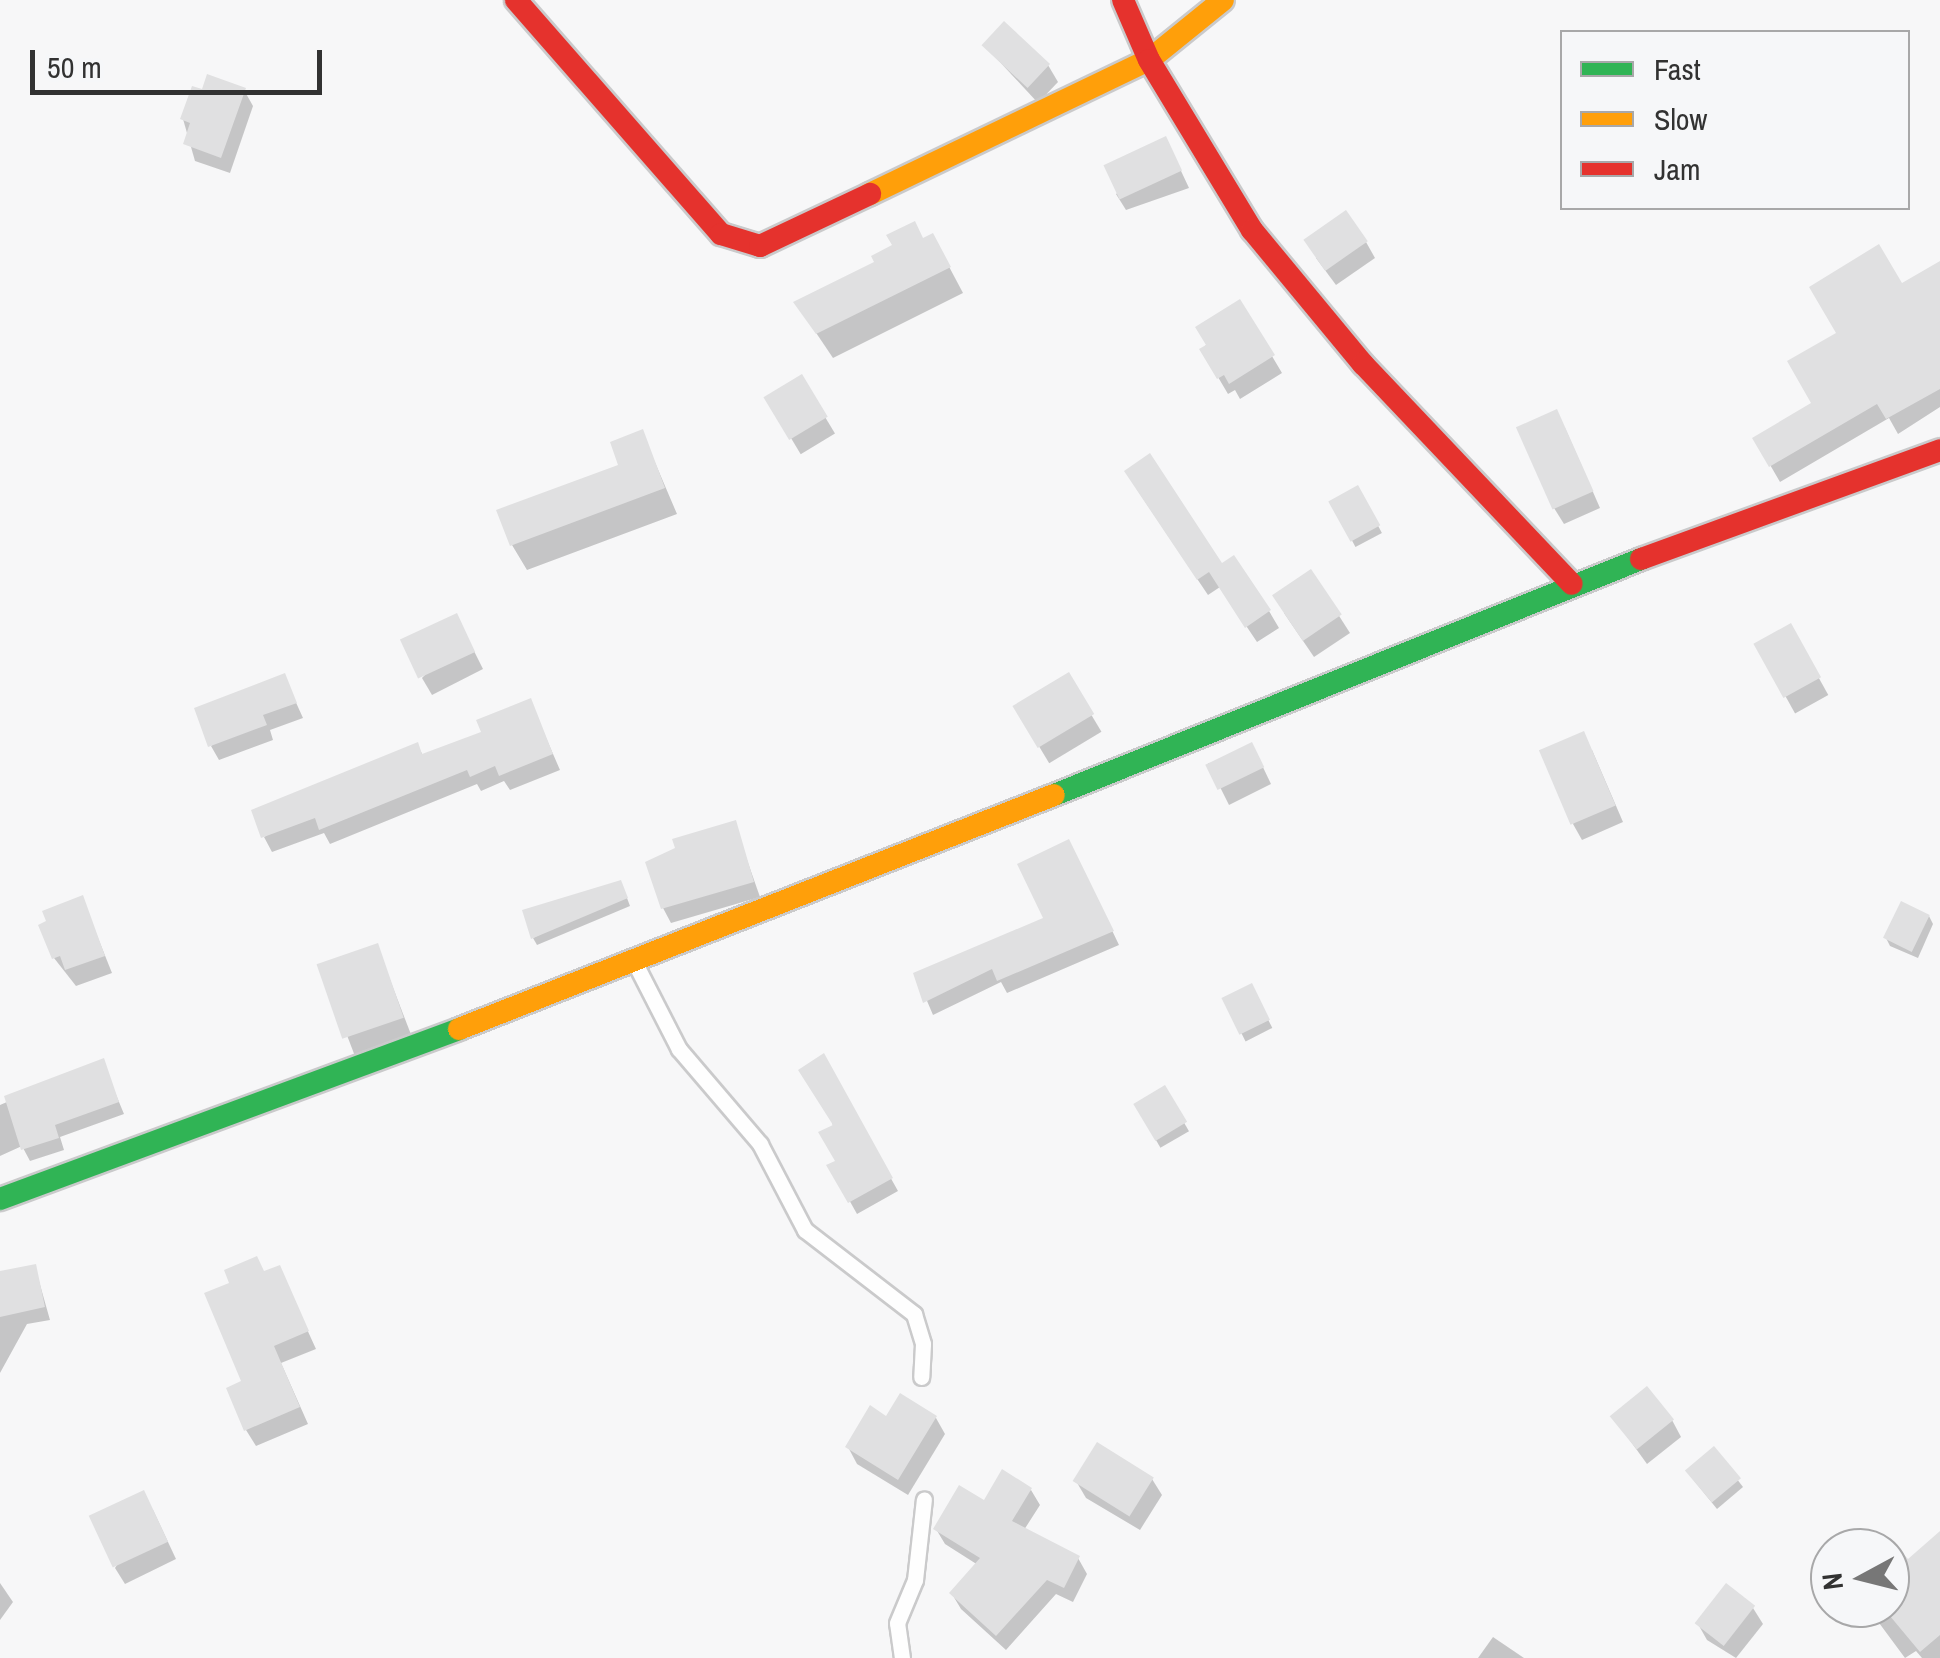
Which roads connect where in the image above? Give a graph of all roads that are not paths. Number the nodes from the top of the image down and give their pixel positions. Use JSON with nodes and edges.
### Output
{"nodes":[{"id":1,"x":516,"y":0,"type":"edge"},
{"id":2,"x":1123,"y":0,"type":"edge"},
{"id":3,"x":1223,"y":0,"type":"edge"},
{"id":4,"x":1149,"y":60,"type":"junction"},
{"id":5,"x":1940,"y":450,"type":"edge"},
{"id":6,"x":1572,"y":584,"type":"junction"},
{"id":7,"x":635,"y":964,"type":"junction"},
{"id":8,"x":0,"y":1199,"type":"edge"},
{"id":9,"x":921,"y":1377,"type":"dead end"},
{"id":10,"x":924,"y":1499,"type":"dead end"},
{"id":11,"x":902,"y":1658,"type":"edge"}],
"edges":[{"from":1,"to":4,"type":"street"},
{"from":2,"to":4,"type":"street"},
{"from":3,"to":4,"type":"street"},
{"from":4,"to":6,"type":"street"},
{"from":5,"to":6,"type":"street"},
{"from":6,"to":7,"type":"street"},
{"from":7,"to":8,"type":"street"},
{"from":7,"to":9,"type":"lane"},
{"from":10,"to":11,"type":"lane"}]}
